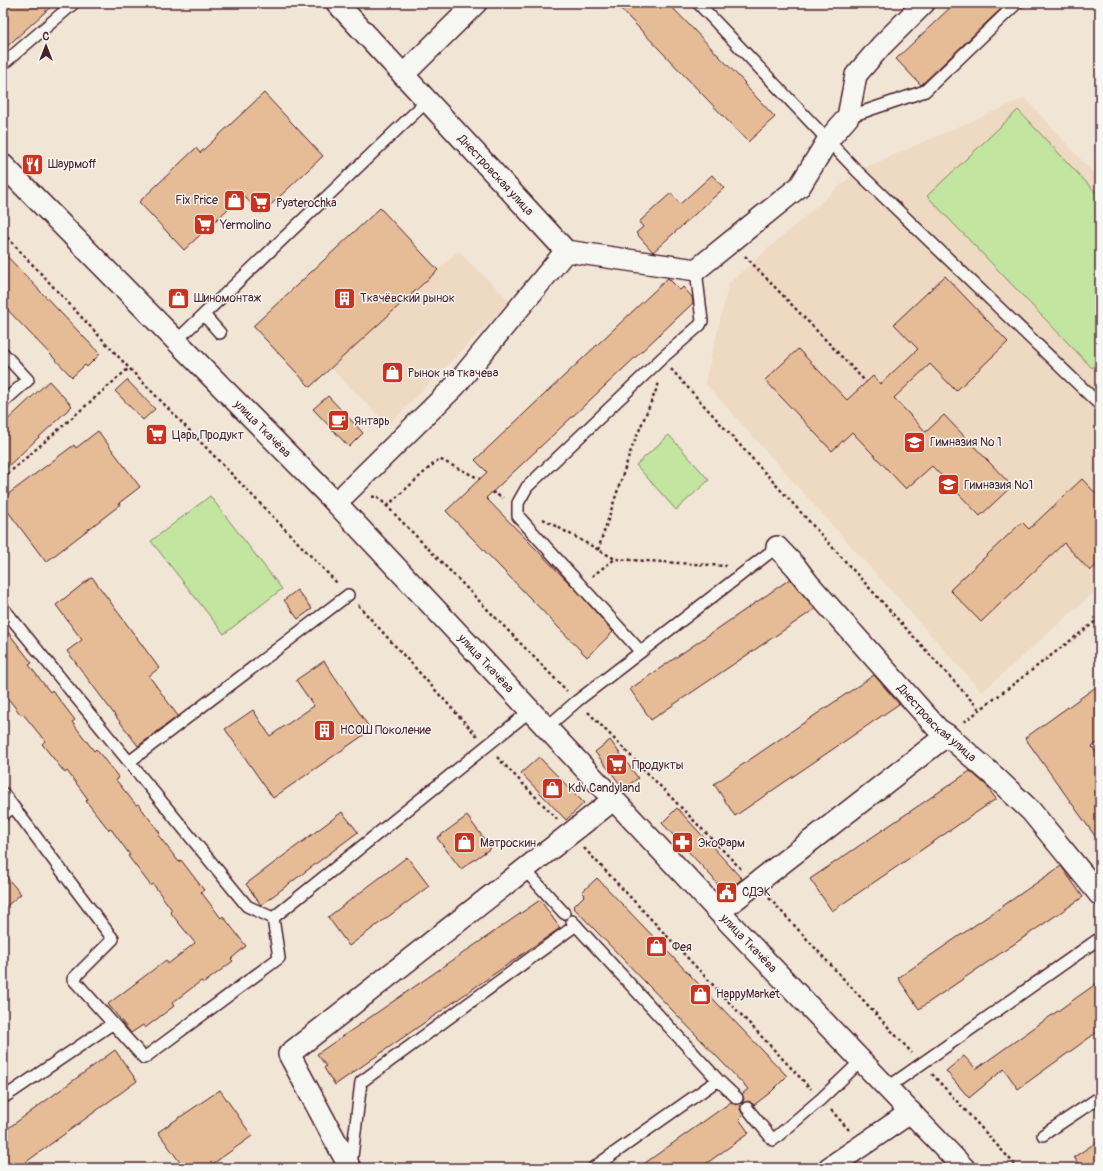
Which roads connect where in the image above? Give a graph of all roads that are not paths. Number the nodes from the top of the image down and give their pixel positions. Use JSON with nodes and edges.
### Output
{"nodes":[{"id":1,"x":74,"y":3,"type":"edge"},
{"id":2,"x":337,"y":3,"type":"edge"},
{"id":3,"x":476,"y":3,"type":"edge"},
{"id":4,"x":698,"y":3,"type":"edge"},
{"id":5,"x":924,"y":3,"type":"edge"},
{"id":6,"x":1017,"y":3,"type":"edge"},
{"id":7,"x":4,"y":67,"type":"edge"},
{"id":8,"x":403,"y":75,"type":"junction"},
{"id":9,"x":427,"y":101,"type":"junction"},
{"id":10,"x":848,"y":117,"type":"junction"},
{"id":11,"x":828,"y":140,"type":"junction"},
{"id":12,"x":3,"y":165,"type":"edge"},
{"id":13,"x":566,"y":251,"type":"junction"},
{"id":14,"x":696,"y":270,"type":"junction"},
{"id":15,"x":204,"y":315,"type":"junction"},
{"id":16,"x":220,"y":333,"type":"dead end"},
{"id":17,"x":176,"y":341,"type":"junction"},
{"id":18,"x":3,"y":353,"type":"edge"},
{"id":19,"x":3,"y":402,"type":"edge"},
{"id":20,"x":1100,"y":405,"type":"edge"},
{"id":21,"x":336,"y":503,"type":"junction"},
{"id":22,"x":777,"y":547,"type":"joint"},
{"id":23,"x":348,"y":595,"type":"road end"},
{"id":24,"x":3,"y":608,"type":"edge"},
{"id":25,"x":641,"y":652,"type":"junction"},
{"id":26,"x":530,"y":711,"type":"junction"},
{"id":27,"x":546,"y":728,"type":"junction"},
{"id":28,"x":947,"y":735,"type":"junction"},
{"id":29,"x":129,"y":762,"type":"junction"},
{"id":30,"x":3,"y":793,"type":"edge"},
{"id":31,"x":613,"y":800,"type":"junction"},
{"id":32,"x":13,"y":807,"type":"junction"},
{"id":33,"x":3,"y":815,"type":"edge"},
{"id":34,"x":525,"y":870,"type":"junction"},
{"id":35,"x":1100,"y":895,"type":"edge"},
{"id":36,"x":719,"y":912,"type":"junction"},
{"id":37,"x":274,"y":918,"type":"junction"},
{"id":38,"x":570,"y":920,"type":"junction"},
{"id":39,"x":1100,"y":938,"type":"edge"},
{"id":40,"x":112,"y":1024,"type":"junction"},
{"id":41,"x":861,"y":1061,"type":"junction"},
{"id":42,"x":718,"y":1080,"type":"junction"},
{"id":43,"x":887,"y":1088,"type":"junction"},
{"id":44,"x":1100,"y":1097,"type":"edge"},
{"id":45,"x":3,"y":1098,"type":"edge"},
{"id":46,"x":737,"y":1098,"type":"dead end"},
{"id":47,"x":747,"y":1108,"type":"dead end"},
{"id":48,"x":911,"y":1112,"type":"junction"},
{"id":49,"x":1043,"y":1135,"type":"dead end"},
{"id":50,"x":350,"y":1168,"type":"edge"},
{"id":51,"x":593,"y":1168,"type":"edge"},
{"id":52,"x":829,"y":1168,"type":"edge"},
{"id":53,"x":964,"y":1168,"type":"edge"}],
"edges":[{"from":1,"to":7,"type":"lane"},
{"from":2,"to":8,"type":"street","name":"Днестровская улица"},
{"from":3,"to":8,"type":"street"},
{"from":4,"to":11,"type":"lane"},
{"from":5,"to":10,"type":"street"},
{"from":6,"to":10,"type":"lane"},
{"from":8,"to":9,"type":"street","name":"Днестровская улица"},
{"from":9,"to":13,"type":"street","name":"Днестровская улица"},
{"from":9,"to":15,"type":"lane"},
{"from":10,"to":11,"type":"street"},
{"from":11,"to":14,"type":"street"},
{"from":11,"to":20,"type":"lane"},
{"from":12,"to":17,"type":"street","name":"улица Ткачёва"},
{"from":13,"to":14,"type":"street"},
{"from":13,"to":21,"type":"street"},
{"from":14,"to":25,"type":"lane"},
{"from":15,"to":16,"type":"lane"},
{"from":15,"to":17,"type":"lane"},
{"from":17,"to":21,"type":"street","name":"улица Ткачёва"},
{"from":18,"to":19,"type":"lane"},
{"from":21,"to":26,"type":"street","name":"улица Ткачёва"},
{"from":22,"to":25,"type":"lane"},
{"from":22,"to":28,"type":"street","name":"Днестровская улица"},
{"from":23,"to":29,"type":"lane"},
{"from":24,"to":29,"type":"lane"},
{"from":25,"to":27,"type":"lane"},
{"from":26,"to":27,"type":"street","name":"улица Ткачёва"},
{"from":26,"to":37,"type":"lane"},
{"from":27,"to":31,"type":"street","name":"улица Ткачёва"},
{"from":28,"to":35,"type":"street","name":"Днестровская улица"},
{"from":28,"to":36,"type":"street"},
{"from":29,"to":37,"type":"lane"},
{"from":30,"to":32,"type":"lane"},
{"from":31,"to":34,"type":"street"},
{"from":31,"to":36,"type":"street","name":"улица Ткачёва"},
{"from":32,"to":33,"type":"lane"},
{"from":32,"to":40,"type":"lane"},
{"from":34,"to":38,"type":"lane"},
{"from":34,"to":50,"type":"street"},
{"from":36,"to":41,"type":"street","name":"улица Ткачёва"},
{"from":37,"to":40,"type":"lane"},
{"from":38,"to":42,"type":"lane"},
{"from":38,"to":50,"type":"lane"},
{"from":39,"to":43,"type":"lane"},
{"from":40,"to":45,"type":"lane"},
{"from":41,"to":43,"type":"street","name":"улица Ткачёва"},
{"from":41,"to":47,"type":"lane"},
{"from":42,"to":46,"type":"lane"},
{"from":42,"to":51,"type":"lane"},
{"from":43,"to":48,"type":"street","name":"улица Ткачёва"},
{"from":44,"to":49,"type":"lane"},
{"from":48,"to":52,"type":"street"},
{"from":48,"to":53,"type":"street","name":"улица Ткачёва"}]}
